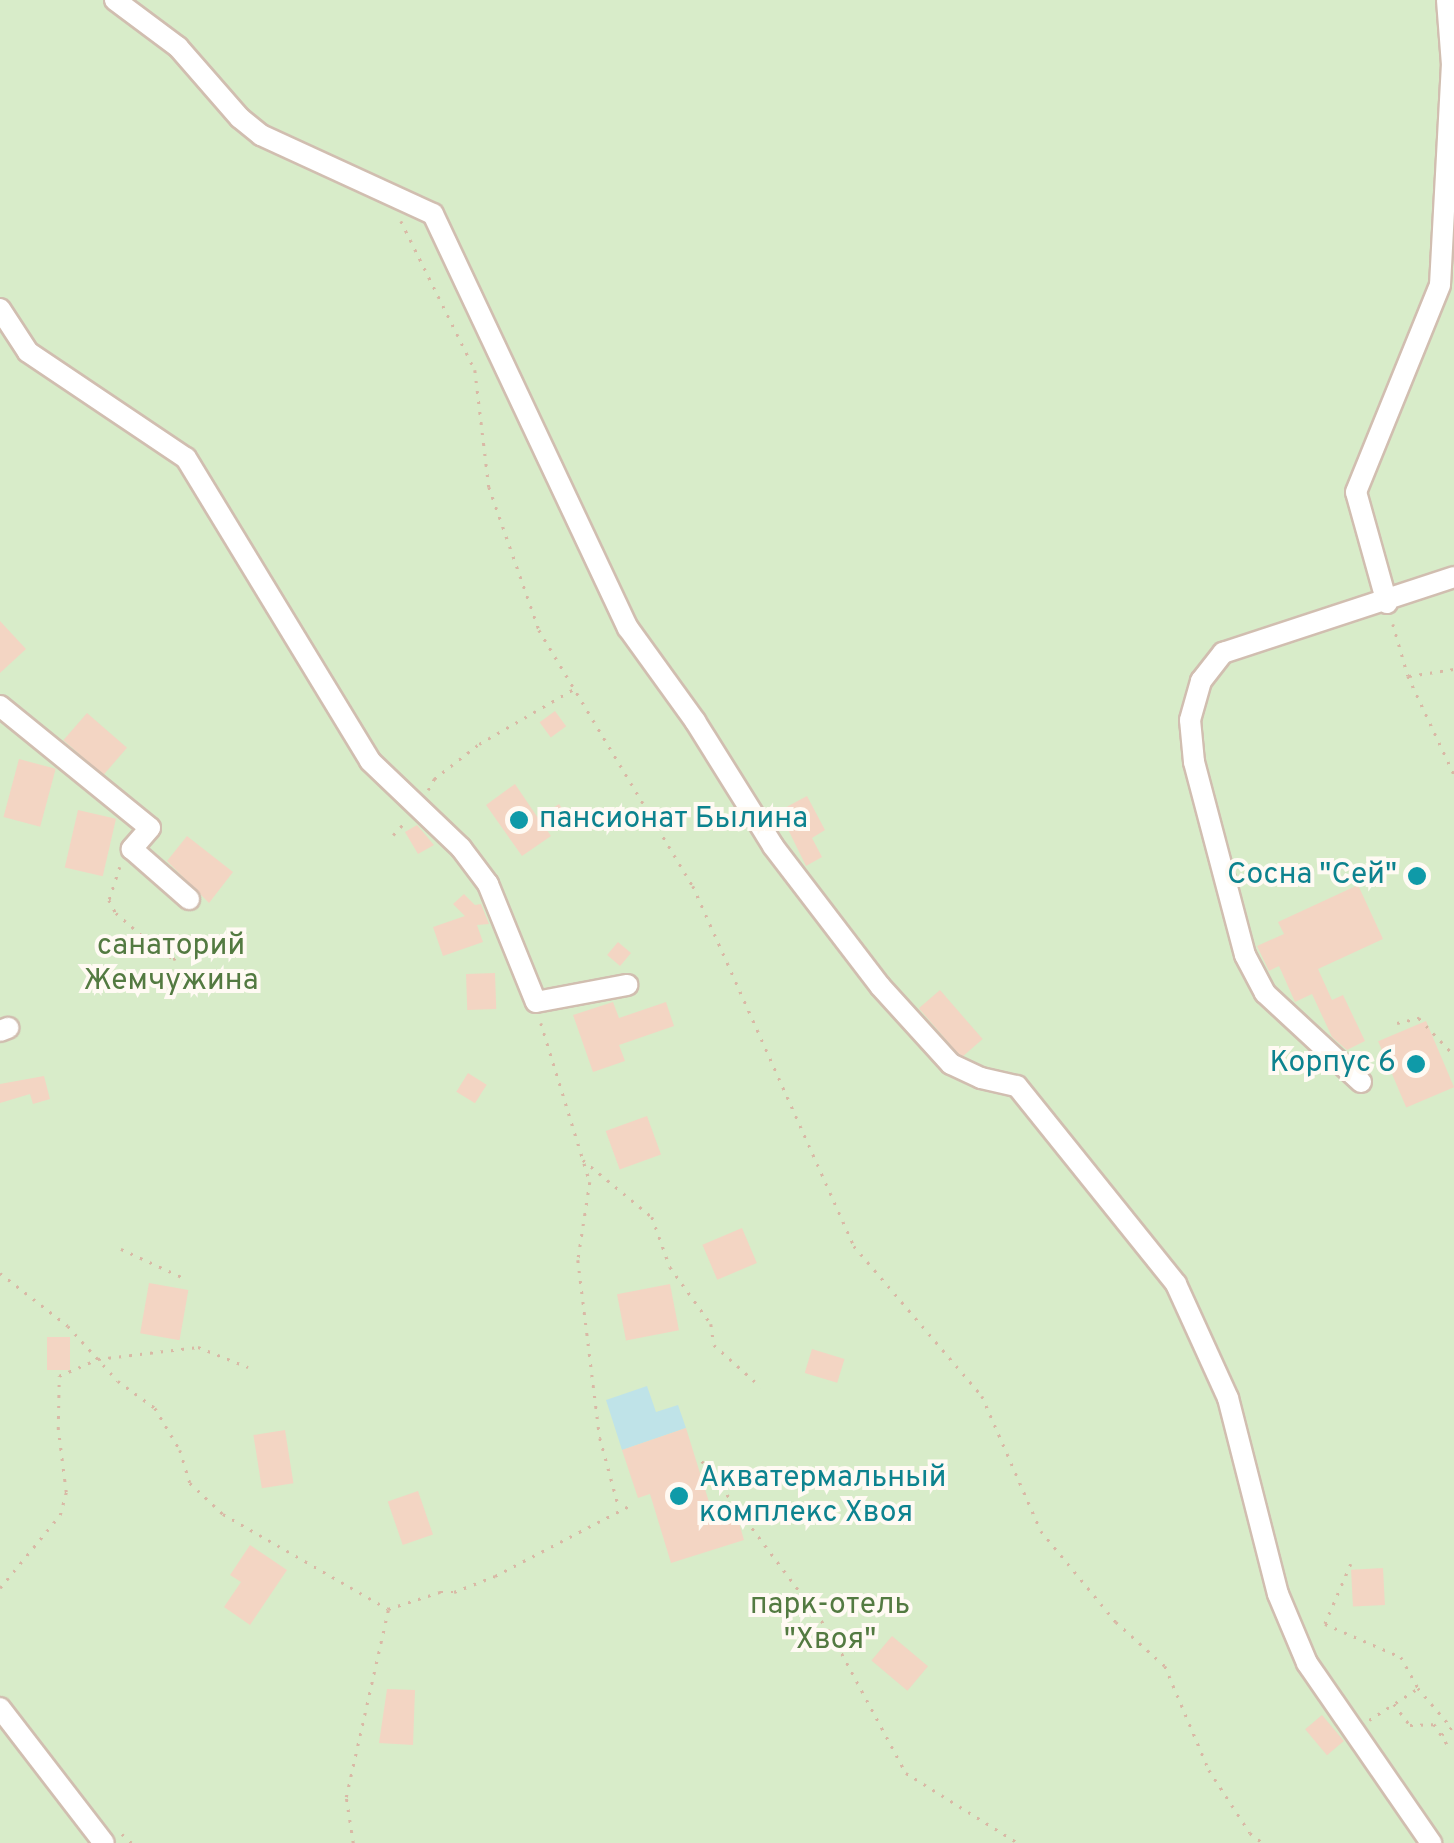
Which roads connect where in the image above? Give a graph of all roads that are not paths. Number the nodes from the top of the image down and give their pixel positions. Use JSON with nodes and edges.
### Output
{"nodes":[{"id":1,"x":115,"y":0,"type":"edge"},
{"id":2,"x":1447,"y":0,"type":"edge"},
{"id":3,"x":0,"y":309,"type":"edge"},
{"id":4,"x":1454,"y":577,"type":"edge"},
{"id":5,"x":1387,"y":603,"type":"junction"},
{"id":6,"x":0,"y":706,"type":"edge"},
{"id":7,"x":190,"y":900,"type":"dead end"},
{"id":8,"x":627,"y":985,"type":"dead end"},
{"id":9,"x":1361,"y":1082,"type":"dead end"},
{"id":10,"x":0,"y":1708,"type":"edge"},
{"id":11,"x":104,"y":1843,"type":"edge"},
{"id":12,"x":1431,"y":1843,"type":"edge"}],
"edges":[{"from":1,"to":12,"type":"street"},
{"from":2,"to":5,"type":"street"},
{"from":3,"to":8,"type":"street"},
{"from":4,"to":5,"type":"street"},
{"from":5,"to":9,"type":"street"},
{"from":6,"to":7,"type":"street"},
{"from":10,"to":11,"type":"street"}]}
